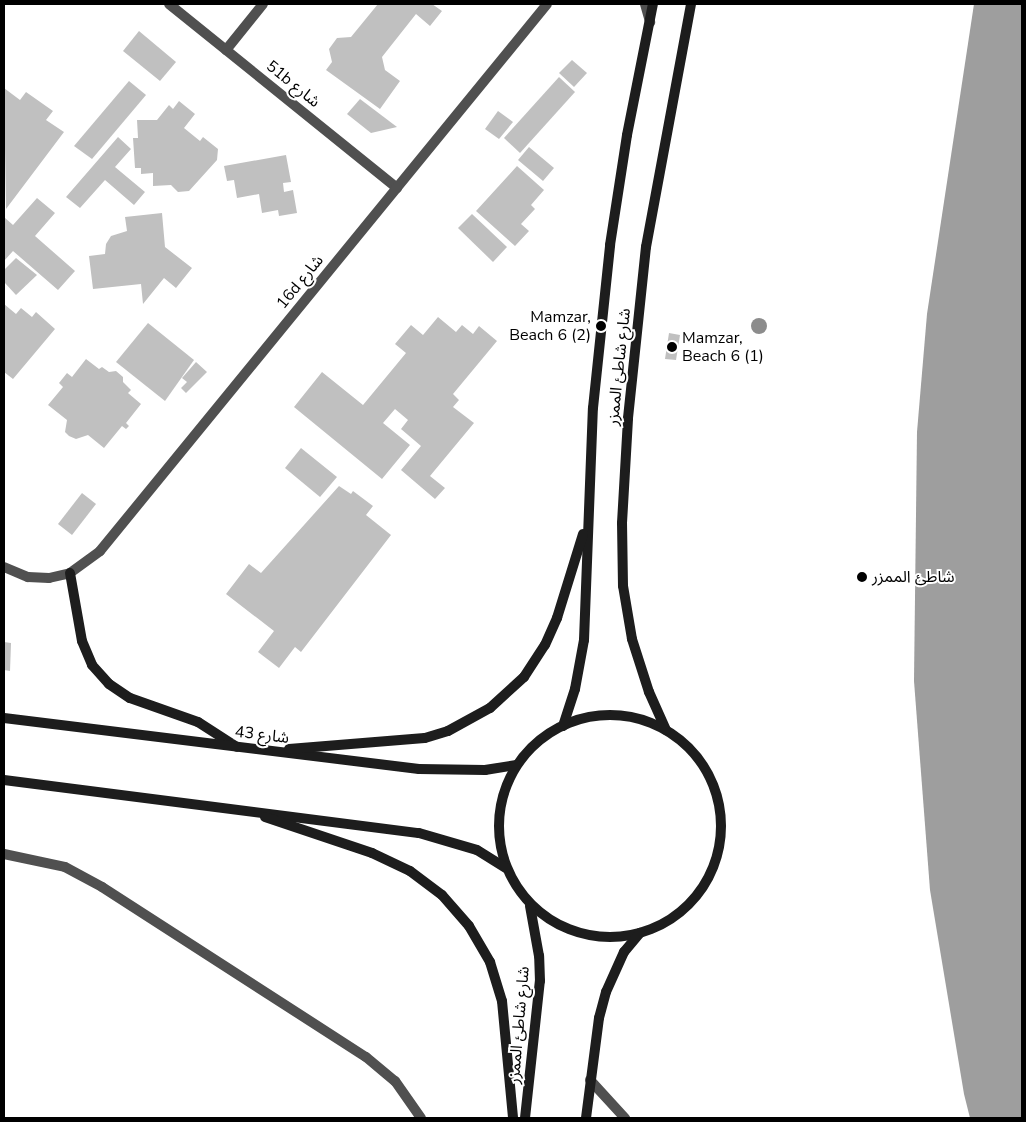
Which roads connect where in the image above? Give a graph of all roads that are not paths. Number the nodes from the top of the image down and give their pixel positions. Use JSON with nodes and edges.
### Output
{"nodes":[{"id":1,"x":169,"y":4,"type":"edge"},
{"id":2,"x":263,"y":4,"type":"edge"},
{"id":3,"x":548,"y":4,"type":"edge"},
{"id":4,"x":645,"y":4,"type":"edge"},
{"id":5,"x":654,"y":4,"type":"edge"},
{"id":6,"x":691,"y":4,"type":"edge"},
{"id":7,"x":650,"y":22,"type":"junction"},
{"id":8,"x":226,"y":50,"type":"junction"},
{"id":9,"x":397,"y":188,"type":"junction"},
{"id":10,"x":587,"y":523,"type":"junction"},
{"id":11,"x":4,"y":567,"type":"edge"},
{"id":12,"x":70,"y":573,"type":"junction"},
{"id":13,"x":4,"y":718,"type":"edge"},
{"id":14,"x":563,"y":726,"type":"junction"},
{"id":15,"x":666,"y":730,"type":"junction"},
{"id":16,"x":238,"y":748,"type":"junction"},
{"id":17,"x":264,"y":750,"type":"junction"},
{"id":18,"x":517,"y":765,"type":"junction"},
{"id":19,"x":4,"y":780,"type":"edge"},
{"id":20,"x":243,"y":810,"type":"junction"},
{"id":21,"x":4,"y":854,"type":"edge"},
{"id":22,"x":506,"y":868,"type":"junction"},
{"id":23,"x":530,"y":906,"type":"junction"},
{"id":24,"x":640,"y":933,"type":"junction"},
{"id":25,"x":590,"y":1080,"type":"junction"},
{"id":26,"x":421,"y":1118,"type":"edge"},
{"id":27,"x":512,"y":1118,"type":"edge"},
{"id":28,"x":525,"y":1118,"type":"edge"},
{"id":29,"x":586,"y":1118,"type":"edge"},
{"id":30,"x":625,"y":1118,"type":"edge"}],
"edges":[{"from":1,"to":8,"type":"street","name":"51b شارع"},
{"from":2,"to":8,"type":"street"},
{"from":3,"to":9,"type":"street","name":"16d شارع"},
{"from":4,"to":7,"type":"street"},
{"from":5,"to":7,"type":"main road","name":"شارع شاطئ الممزر"},
{"from":6,"to":15,"type":"main road","name":"شارع شاطئ الممزر"},
{"from":7,"to":10,"type":"main road","name":"شارع شاطئ الممزر"},
{"from":8,"to":9,"type":"street","name":"51b شارع"},
{"from":9,"to":12,"type":"street","name":"16d شارع"},
{"from":10,"to":14,"type":"main road","name":"شارع شاطئ الممزر"},
{"from":10,"to":17,"type":"main road"},
{"from":11,"to":12,"type":"street"},
{"from":12,"to":16,"type":"main road"},
{"from":13,"to":16,"type":"main road","name":"شارع 43"},
{"from":14,"to":15,"type":"main road"},
{"from":14,"to":18,"type":"main road"},
{"from":15,"to":24,"type":"main road"},
{"from":16,"to":17,"type":"main road","name":"شارع 43"},
{"from":17,"to":18,"type":"main road","name":"شارع 43"},
{"from":18,"to":22,"type":"main road"},
{"from":19,"to":20,"type":"main road"},
{"from":20,"to":22,"type":"main road"},
{"from":20,"to":27,"type":"main road"},
{"from":21,"to":26,"type":"street"},
{"from":22,"to":23,"type":"main road"},
{"from":23,"to":24,"type":"main road"},
{"from":23,"to":28,"type":"main road","name":"شارع شاطئ الممزر"},
{"from":24,"to":25,"type":"main road"},
{"from":25,"to":29,"type":"main road"},
{"from":25,"to":30,"type":"street"}]}
